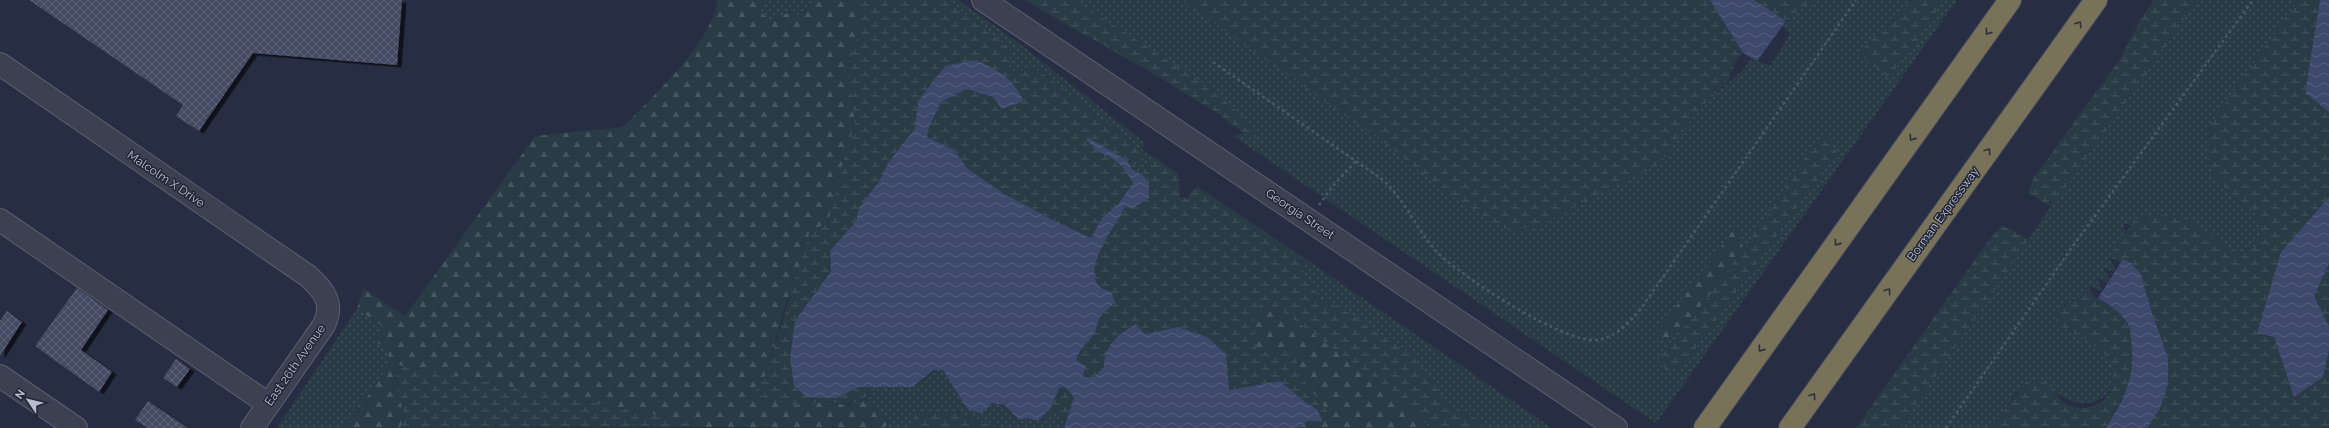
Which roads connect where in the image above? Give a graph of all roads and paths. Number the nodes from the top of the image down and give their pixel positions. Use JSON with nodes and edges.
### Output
{"nodes":[{"id":1,"x":983,"y":0,"type":"edge"},
{"id":2,"x":1856,"y":0,"type":"edge"},
{"id":3,"x":2010,"y":0,"type":"edge"},
{"id":4,"x":2096,"y":0,"type":"edge"},
{"id":5,"x":2253,"y":0,"type":"edge"},
{"id":6,"x":1213,"y":62,"type":"dead end"},
{"id":7,"x":0,"y":64,"type":"edge"},
{"id":8,"x":1356,"y":161,"type":"junction"},
{"id":9,"x":0,"y":220,"type":"edge"},
{"id":10,"x":1309,"y":220,"type":"junction"},
{"id":11,"x":328,"y":299,"type":"joint"},
{"id":12,"x":0,"y":376,"type":"edge"},
{"id":13,"x":268,"y":404,"type":"junction"},
{"id":14,"x":1615,"y":427,"type":"edge"},
{"id":15,"x":76,"y":428,"type":"edge"},
{"id":16,"x":252,"y":428,"type":"edge"},
{"id":17,"x":1705,"y":428,"type":"edge"},
{"id":18,"x":1790,"y":428,"type":"edge"},
{"id":19,"x":1946,"y":428,"type":"edge"}],
"edges":[{"from":1,"to":10,"type":"street","name":"Georgia Street"},
{"from":2,"to":8,"type":"path"},
{"from":3,"to":17,"type":"highway","one_way":true},
{"from":18,"to":4,"type":"highway","name":"Borman Expressway","one_way":true},
{"from":5,"to":19,"type":"path"},
{"from":6,"to":8,"type":"path"},
{"from":7,"to":11,"type":"street","name":"Malcolm X Drive"},
{"from":8,"to":10,"type":"path"},
{"from":9,"to":13,"type":"street"},
{"from":10,"to":14,"type":"street","name":"Georgia Street"},
{"from":11,"to":13,"type":"street","name":"East 26th Avenue"},
{"from":12,"to":15,"type":"street"},
{"from":13,"to":16,"type":"street","name":"East 26th Avenue"}]}
